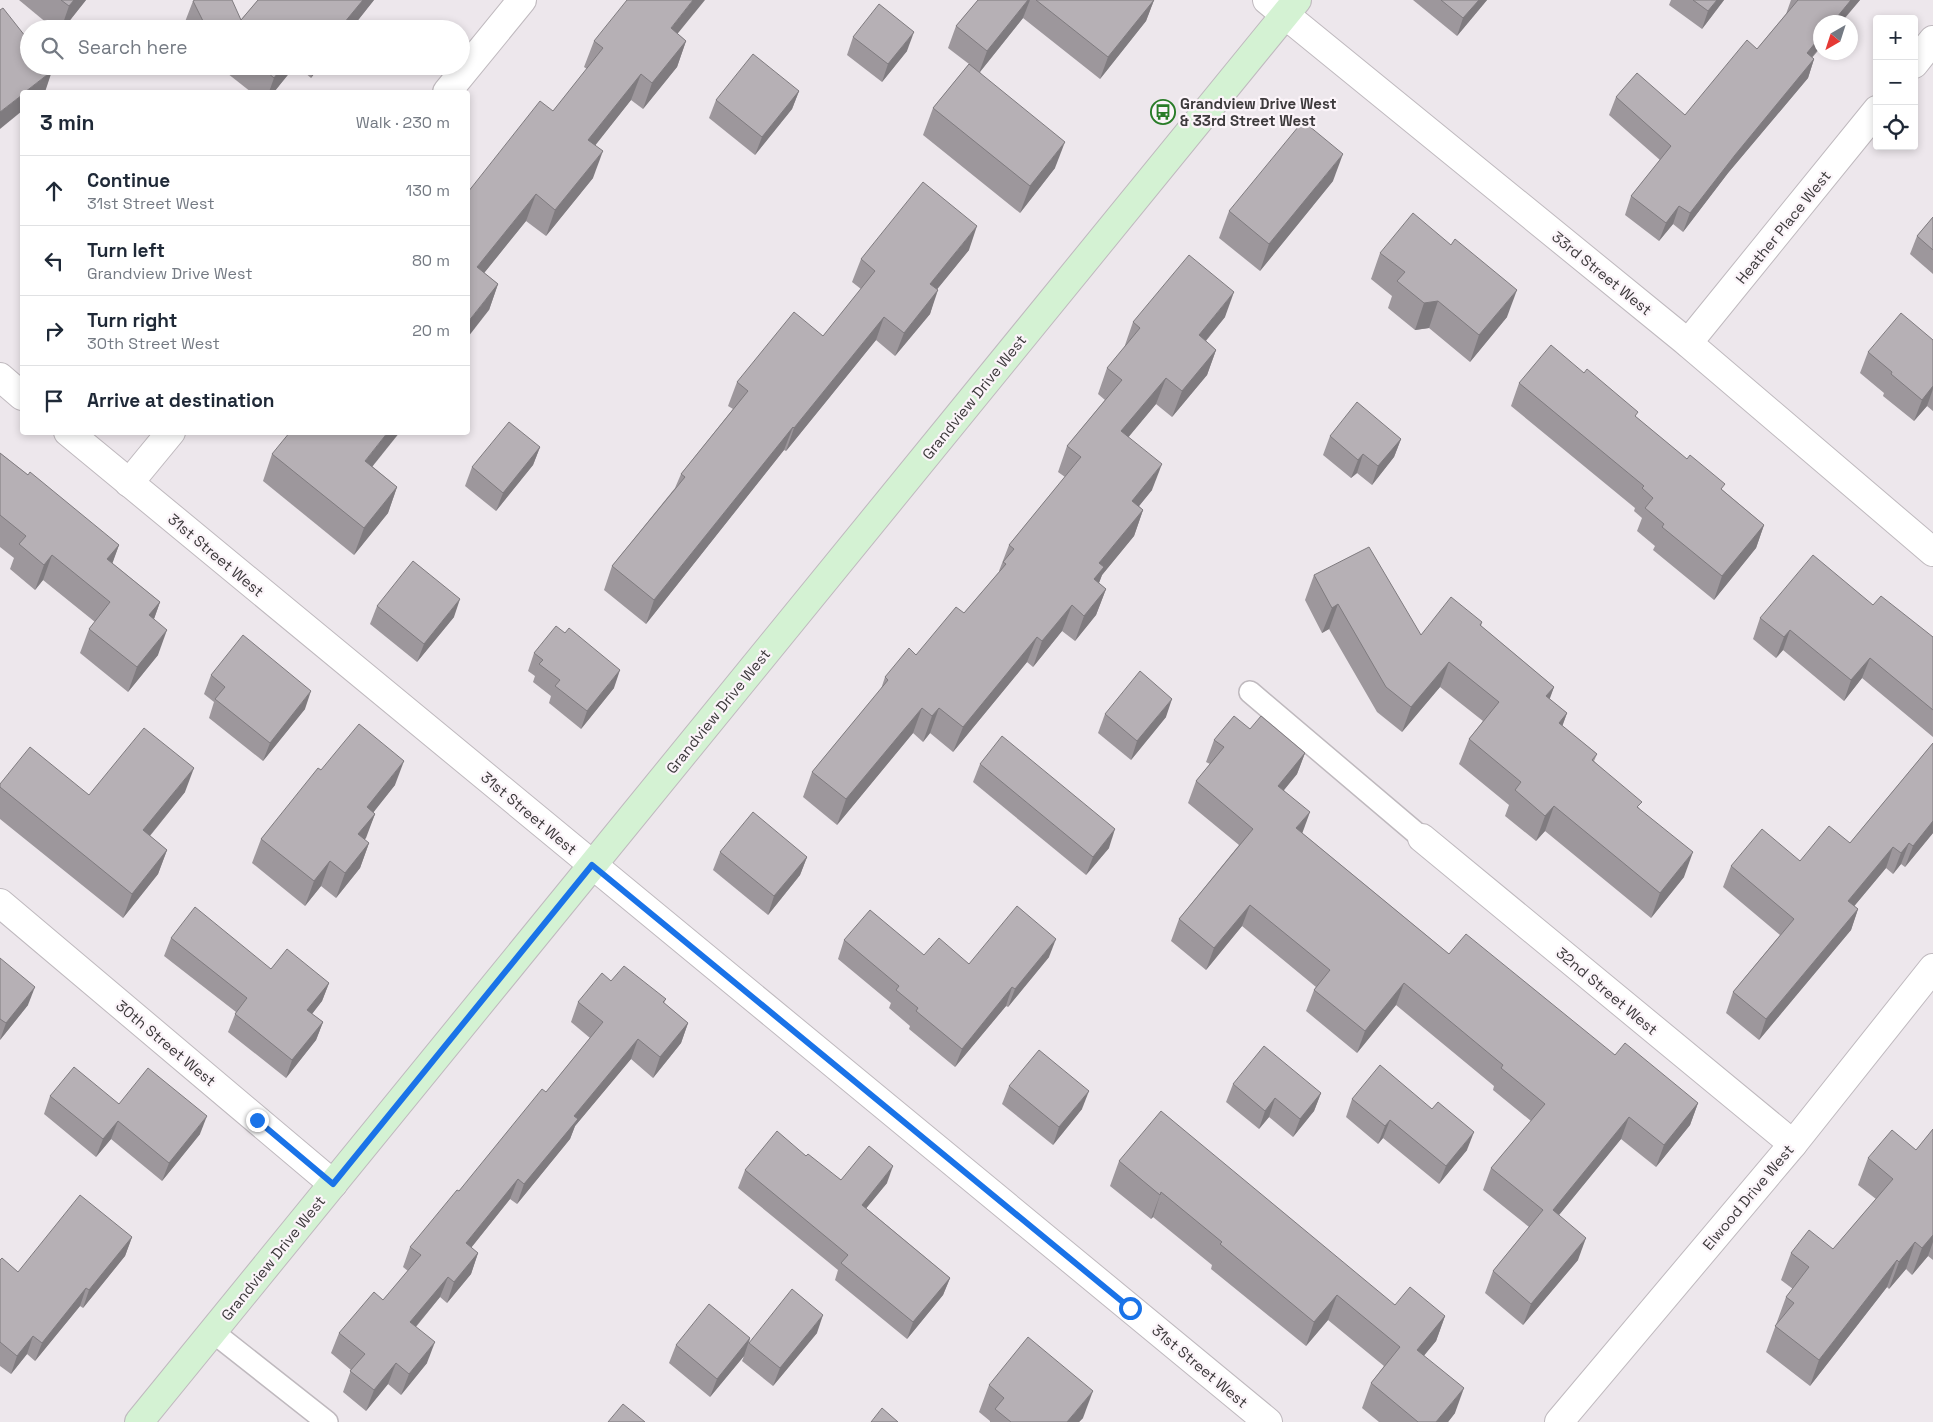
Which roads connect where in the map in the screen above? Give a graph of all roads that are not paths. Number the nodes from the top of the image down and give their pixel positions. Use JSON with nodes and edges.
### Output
{"nodes":[{"id":1,"x":522,"y":0,"type":"edge"},
{"id":2,"x":1283,"y":5,"type":"edge"},
{"id":3,"x":1933,"y":40,"type":"edge"},
{"id":4,"x":1917,"y":60,"type":"edge"},
{"id":5,"x":470,"y":64,"type":"edge"},
{"id":6,"x":461,"y":75,"type":"edge"},
{"id":7,"x":449,"y":90,"type":"edge"},
{"id":8,"x":1873,"y":115,"type":"edge"},
{"id":9,"x":1688,"y":343,"type":"junction"},
{"id":10,"x":0,"y":377,"type":"edge"},
{"id":11,"x":20,"y":394,"type":"edge"},
{"id":12,"x":72,"y":435,"type":"edge"},
{"id":13,"x":169,"y":435,"type":"edge"},
{"id":14,"x":130,"y":483,"type":"junction"},
{"id":15,"x":1933,"y":552,"type":"edge"},
{"id":16,"x":1250,"y":692,"type":"dead end"},
{"id":17,"x":1422,"y":838,"type":"joint"},
{"id":18,"x":592,"y":865,"type":"junction"},
{"id":19,"x":0,"y":903,"type":"edge"},
{"id":20,"x":1933,"y":968,"type":"edge"},
{"id":21,"x":1793,"y":1144,"type":"junction"},
{"id":22,"x":333,"y":1184,"type":"junction"},
{"id":23,"x":212,"y":1332,"type":"junction"},
{"id":24,"x":139,"y":1422,"type":"edge"},
{"id":25,"x":327,"y":1422,"type":"edge"},
{"id":26,"x":1268,"y":1422,"type":"edge"},
{"id":27,"x":1559,"y":1422,"type":"edge"}],
"edges":[{"from":1,"to":5,"type":"street"},
{"from":2,"to":9,"type":"street","name":"33rd Street West"},
{"from":2,"to":18,"type":"street","name":"Grandview Drive West"},
{"from":3,"to":4,"type":"street"},
{"from":6,"to":7,"type":"street"},
{"from":8,"to":9,"type":"street","name":"Heather Place West"},
{"from":9,"to":15,"type":"street","name":"33rd Street West"},
{"from":10,"to":11,"type":"street"},
{"from":12,"to":14,"type":"street","name":"31st Street West"},
{"from":13,"to":14,"type":"street"},
{"from":14,"to":18,"type":"street","name":"31st Street West"},
{"from":16,"to":17,"type":"lane"},
{"from":17,"to":21,"type":"street","name":"32nd Street West"},
{"from":18,"to":22,"type":"street","name":"Grandview Drive West"},
{"from":18,"to":26,"type":"street","name":"31st Street West"},
{"from":19,"to":22,"type":"street","name":"30th Street West"},
{"from":20,"to":21,"type":"street","name":"Elwood Drive West"},
{"from":21,"to":27,"type":"street","name":"Elwood Drive West"},
{"from":22,"to":23,"type":"street","name":"Grandview Drive West"},
{"from":23,"to":24,"type":"street","name":"Grandview Drive West"},
{"from":23,"to":25,"type":"lane"}]}
